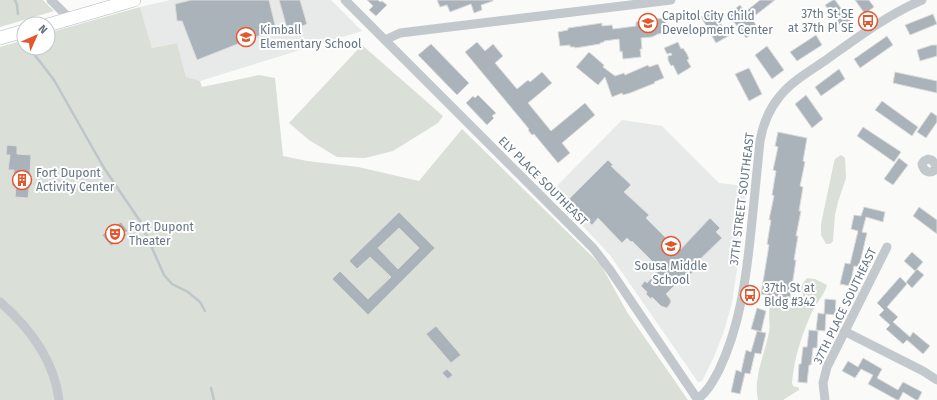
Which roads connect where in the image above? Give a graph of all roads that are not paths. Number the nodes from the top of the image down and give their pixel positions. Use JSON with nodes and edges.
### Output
{"nodes":[{"id":1,"x":51,"y":0,"type":"edge"},
{"id":2,"x":134,"y":0,"type":"edge"},
{"id":3,"x":346,"y":0,"type":"edge"},
{"id":4,"x":671,"y":0,"type":"edge"},
{"id":5,"x":922,"y":0,"type":"edge"},
{"id":6,"x":70,"y":19,"type":"junction"},
{"id":7,"x":56,"y":23,"type":"edge"},
{"id":8,"x":16,"y":34,"type":"edge"},
{"id":9,"x":0,"y":38,"type":"edge"},
{"id":10,"x":385,"y":40,"type":"junction"},
{"id":11,"x":887,"y":247,"type":"dead end"},
{"id":12,"x":0,"y":302,"type":"edge"},
{"id":13,"x":844,"y":332,"type":"junction"},
{"id":14,"x":937,"y":380,"type":"edge"},
{"id":15,"x":698,"y":399,"type":"edge"},
{"id":16,"x":59,"y":400,"type":"edge"},
{"id":17,"x":825,"y":400,"type":"edge"}],
"edges":[{"from":1,"to":6,"type":"street"},
{"from":2,"to":6,"type":"main road"},
{"from":3,"to":10,"type":"street","name":"ELY PLACE SOUTHEAST"},
{"from":4,"to":10,"type":"street"},
{"from":5,"to":15,"type":"street","name":"37TH STREET SOUTHEAST"},
{"from":6,"to":7,"type":"main road"},
{"from":8,"to":9,"type":"main road"},
{"from":10,"to":15,"type":"street","name":"ELY PLACE SOUTHEAST"},
{"from":11,"to":13,"type":"street","name":"37TH PLACE SOUTHEAST"},
{"from":12,"to":16,"type":"street"},
{"from":13,"to":14,"type":"street"},
{"from":13,"to":17,"type":"street","name":"37TH PLACE SOUTHEAST"}]}
